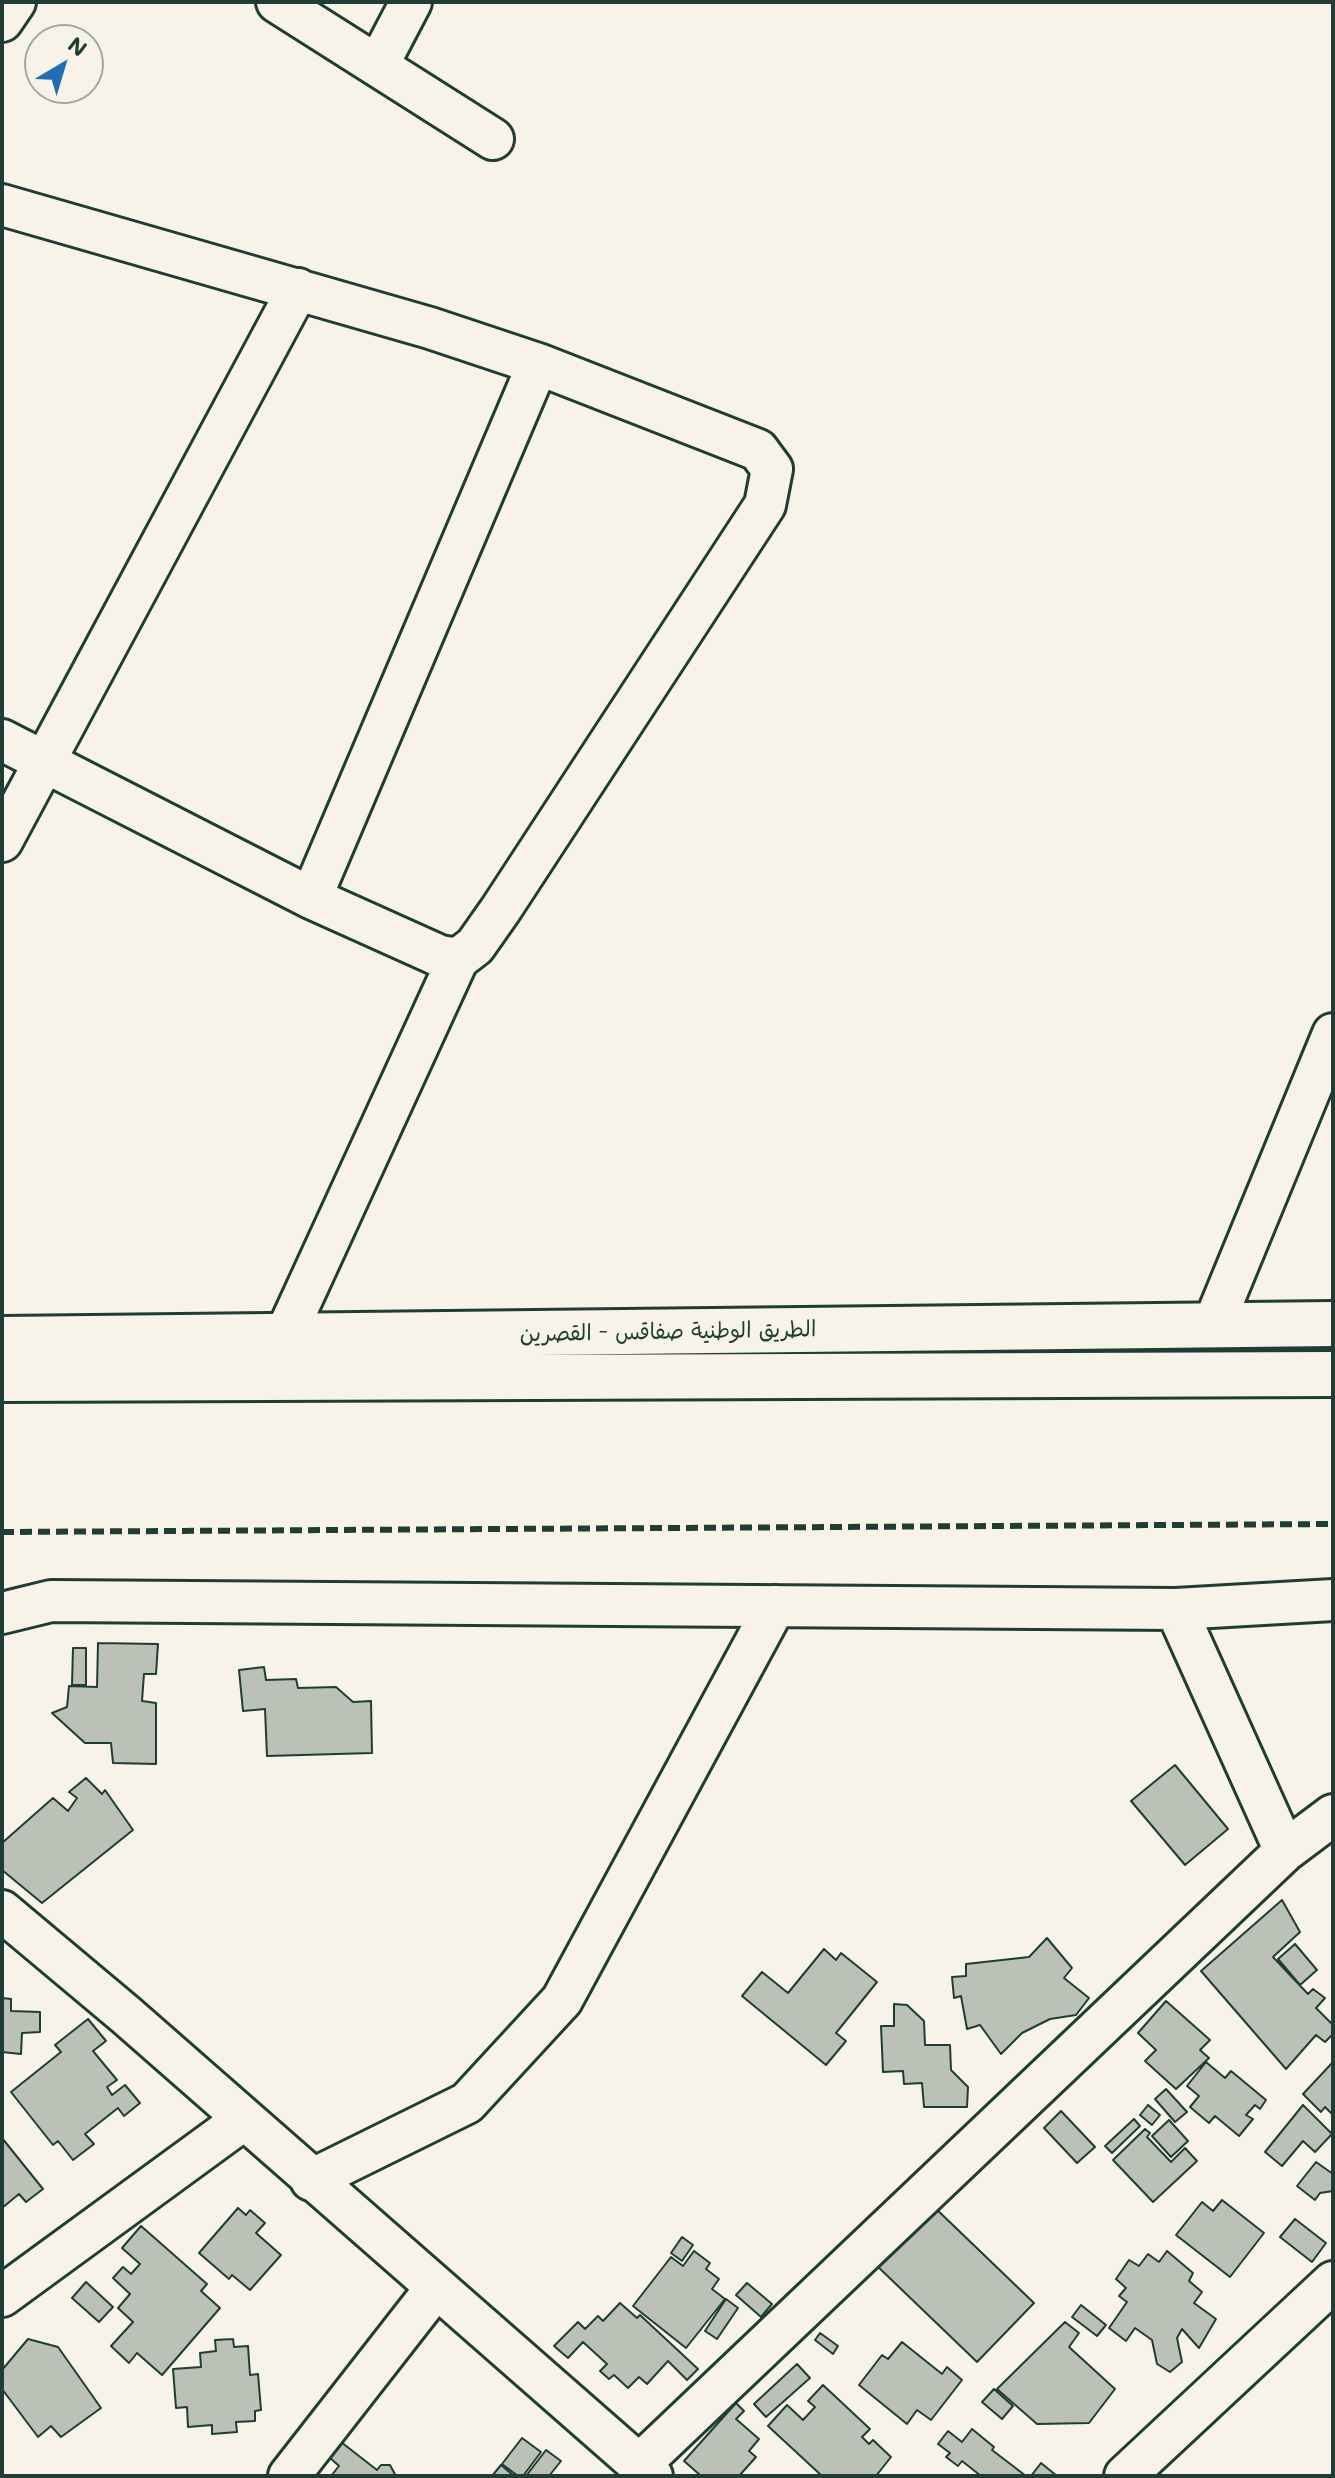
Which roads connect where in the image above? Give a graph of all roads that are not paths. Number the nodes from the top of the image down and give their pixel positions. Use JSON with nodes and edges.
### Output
{"nodes":[{"id":1,"x":15,"y":2,"type":"edge"},
{"id":2,"x":277,"y":2,"type":"edge"},
{"id":3,"x":411,"y":2,"type":"edge"},
{"id":4,"x":2,"y":21,"type":"edge"},
{"id":5,"x":378,"y":65,"type":"junction"},
{"id":6,"x":493,"y":139,"type":"dead end"},
{"id":7,"x":2,"y":205,"type":"edge"},
{"id":8,"x":298,"y":289,"type":"junction"},
{"id":9,"x":538,"y":364,"type":"junction"},
{"id":10,"x":2,"y":740,"type":"edge"},
{"id":11,"x":45,"y":762,"type":"junction"},
{"id":12,"x":2,"y":841,"type":"edge"},
{"id":13,"x":311,"y":898,"type":"junction"},
{"id":14,"x":458,"y":959,"type":"junction"},
{"id":15,"x":1333,"y":1034,"type":"edge"},
{"id":16,"x":1214,"y":1323,"type":"junction"},
{"id":17,"x":1333,"y":1324,"type":"edge"},
{"id":18,"x":758,"y":1329,"type":"junction"},
{"id":19,"x":284,"y":1338,"type":"junction"},
{"id":20,"x":2,"y":1339,"type":"edge"},
{"id":21,"x":1333,"y":1374,"type":"edge"},
{"id":22,"x":759,"y":1377,"type":"junction"},
{"id":23,"x":2,"y":1379,"type":"edge"},
{"id":24,"x":1333,"y":1600,"type":"edge"},
{"id":25,"x":775,"y":1606,"type":"junction"},
{"id":26,"x":1176,"y":1609,"type":"junction"},
{"id":27,"x":2,"y":1613,"type":"edge"},
{"id":28,"x":1333,"y":1815,"type":"edge"},
{"id":29,"x":1285,"y":1851,"type":"junction"},
{"id":30,"x":2,"y":1911,"type":"edge"},
{"id":31,"x":243,"y":2120,"type":"junction"},
{"id":32,"x":311,"y":2180,"type":"junction"},
{"id":33,"x":1333,"y":2282,"type":"edge"},
{"id":34,"x":435,"y":2289,"type":"junction"},
{"id":35,"x":2,"y":2296,"type":"edge"},
{"id":36,"x":646,"y":2471,"type":"edge"},
{"id":37,"x":289,"y":2476,"type":"edge"},
{"id":38,"x":1125,"y":2476,"type":"edge"}],
"edges":[{"from":1,"to":4,"type":"street"},
{"from":2,"to":5,"type":"street"},
{"from":3,"to":5,"type":"street"},
{"from":5,"to":6,"type":"street"},
{"from":7,"to":8,"type":"street"},
{"from":8,"to":9,"type":"street"},
{"from":8,"to":11,"type":"street"},
{"from":9,"to":13,"type":"street"},
{"from":9,"to":14,"type":"street"},
{"from":10,"to":11,"type":"street"},
{"from":11,"to":12,"type":"street"},
{"from":11,"to":13,"type":"street"},
{"from":13,"to":14,"type":"street"},
{"from":14,"to":19,"type":"street"},
{"from":15,"to":16,"type":"street"},
{"from":16,"to":17,"type":"main road","name":"الطريق الوطنية صفاقس - القصرين"},
{"from":16,"to":18,"type":"main road","name":"الطريق الوطنية صفاقس - القصرين"},
{"from":18,"to":19,"type":"main road","name":"الطريق الوطنية صفاقس - القصرين"},
{"from":18,"to":22,"type":"main road"},
{"from":19,"to":20,"type":"main road","name":"الطريق الوطنية صفاقس - القصرين"},
{"from":21,"to":22,"type":"main road","name":"الطريق الوطنية صفاقس - القصرين"},
{"from":22,"to":23,"type":"main road","name":"الطريق الوطنية صفاقس - القصرين"},
{"from":24,"to":26,"type":"street"},
{"from":25,"to":26,"type":"street"},
{"from":25,"to":27,"type":"street"},
{"from":25,"to":32,"type":"street"},
{"from":26,"to":29,"type":"street"},
{"from":28,"to":29,"type":"street"},
{"from":29,"to":36,"type":"street"},
{"from":30,"to":31,"type":"street"},
{"from":31,"to":32,"type":"street"},
{"from":31,"to":35,"type":"street"},
{"from":32,"to":34,"type":"street"},
{"from":33,"to":38,"type":"street"},
{"from":34,"to":36,"type":"street"},
{"from":34,"to":37,"type":"street"}]}
